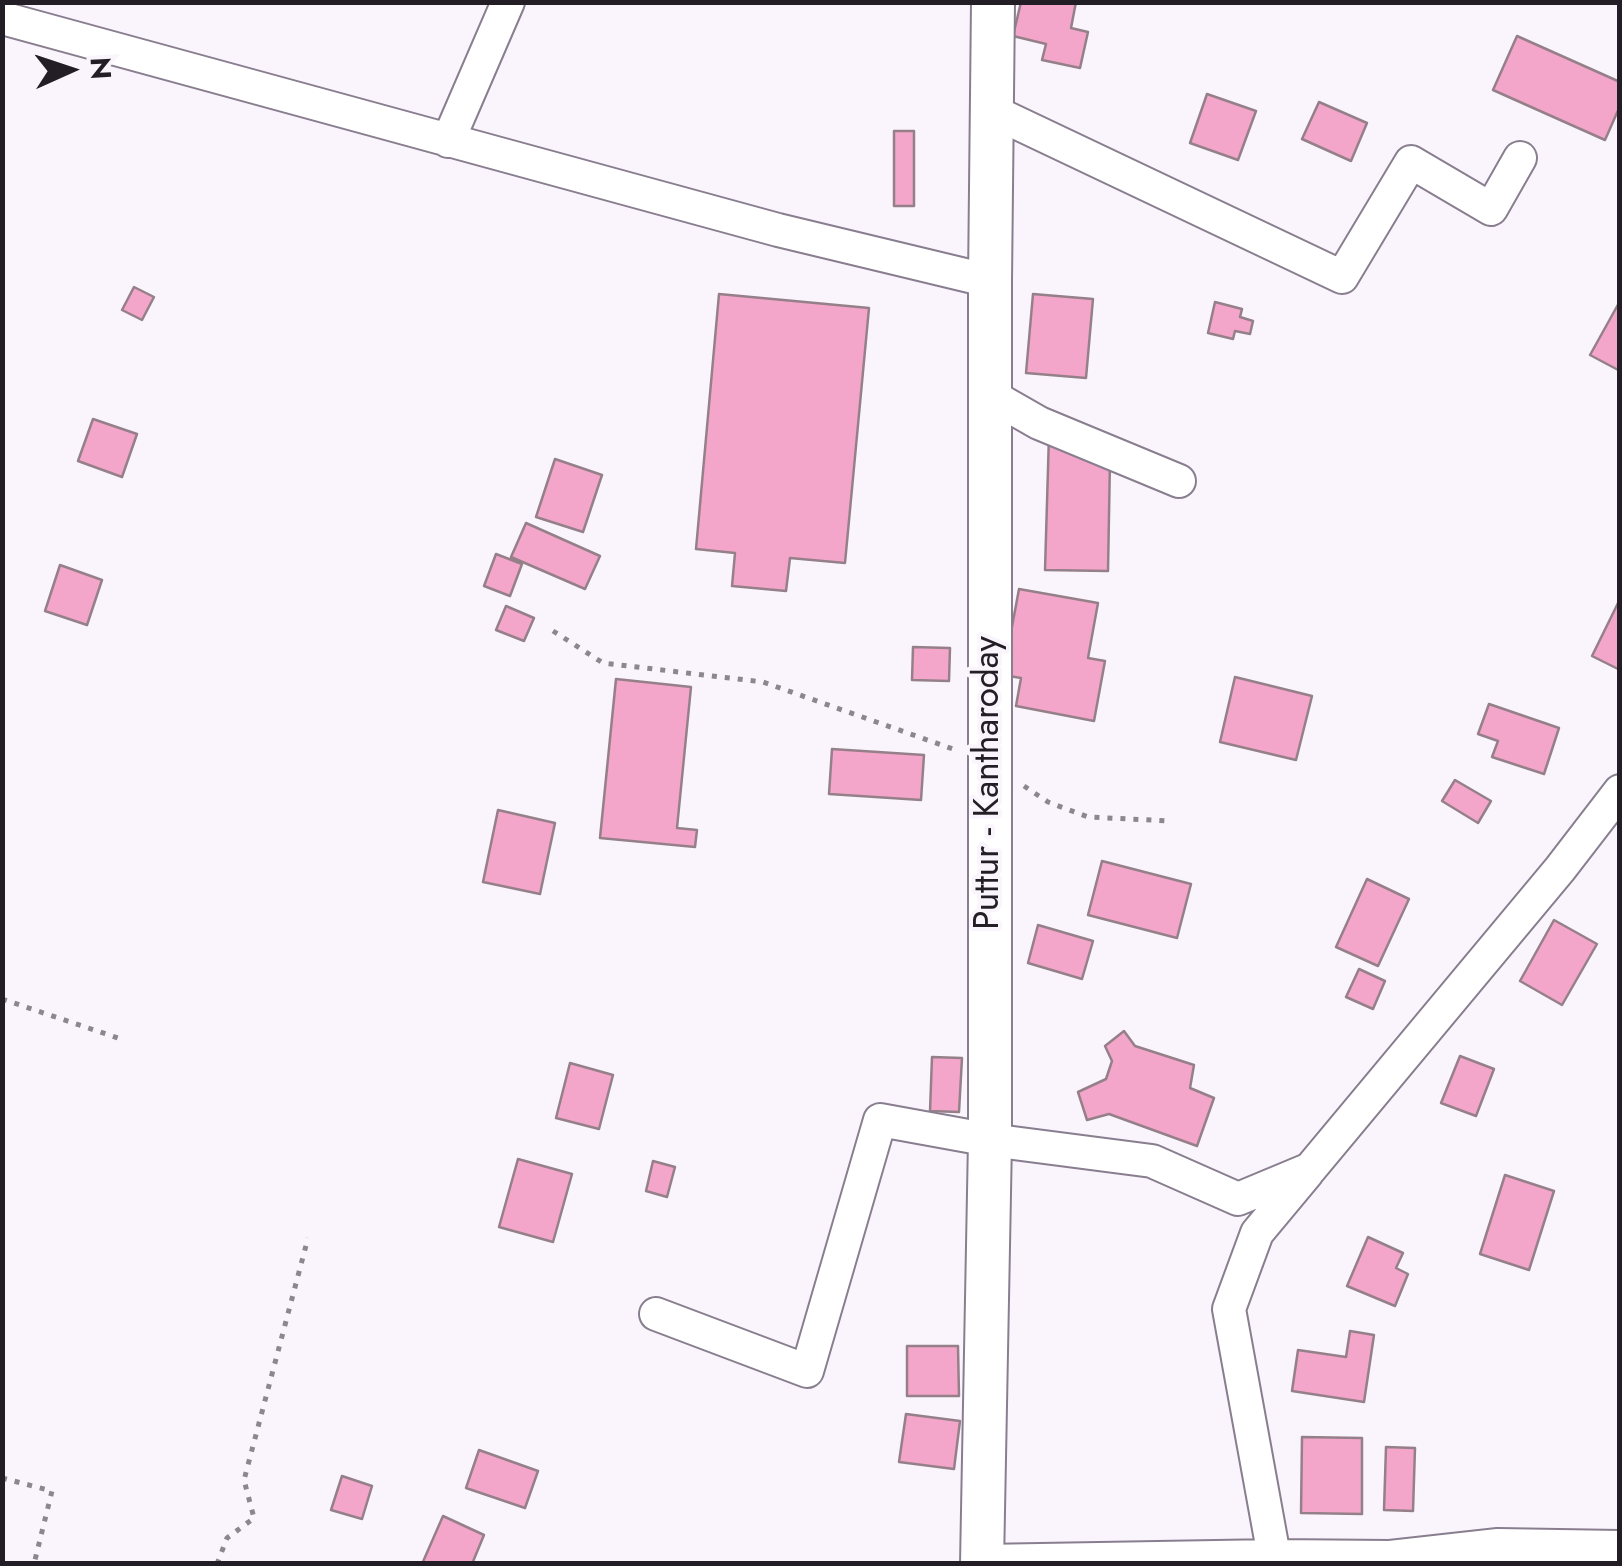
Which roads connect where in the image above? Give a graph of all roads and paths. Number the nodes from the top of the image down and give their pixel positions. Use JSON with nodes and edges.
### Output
{"nodes":[{"id":1,"x":508,"y":2,"type":"edge"},
{"id":2,"x":993,"y":2,"type":"edge"},
{"id":3,"x":2,"y":18,"type":"edge"},
{"id":4,"x":992,"y":112,"type":"junction"},
{"id":5,"x":448,"y":141,"type":"junction"},
{"id":6,"x":1520,"y":158,"type":"dead end"},
{"id":7,"x":990,"y":281,"type":"junction"},
{"id":8,"x":990,"y":395,"type":"junction"},
{"id":9,"x":1179,"y":481,"type":"dead end"},
{"id":10,"x":552,"y":632,"type":"dead end"},
{"id":11,"x":990,"y":762,"type":"junction"},
{"id":12,"x":1620,"y":790,"type":"edge"},
{"id":13,"x":1170,"y":821,"type":"dead end"},
{"id":14,"x":2,"y":999,"type":"edge"},
{"id":15,"x":118,"y":1038,"type":"dead end"},
{"id":16,"x":990,"y":1140,"type":"junction"},
{"id":17,"x":1310,"y":1169,"type":"junction"},
{"id":18,"x":308,"y":1238,"type":"dead end"},
{"id":19,"x":656,"y":1314,"type":"dead end"},
{"id":20,"x":2,"y":1478,"type":"edge"},
{"id":21,"x":1620,"y":1547,"type":"edge"},
{"id":22,"x":1274,"y":1556,"type":"junction"},
{"id":23,"x":982,"y":1562,"type":"edge"},
{"id":24,"x":34,"y":1564,"type":"edge"},
{"id":25,"x":217,"y":1564,"type":"edge"}],
"edges":[{"from":1,"to":5,"type":"street"},
{"from":2,"to":4,"type":"main road","name":"Puttur - Kantharoday"},
{"from":3,"to":5,"type":"street"},
{"from":4,"to":6,"type":"street"},
{"from":4,"to":7,"type":"main road","name":"Puttur - Kantharoday"},
{"from":5,"to":7,"type":"street"},
{"from":7,"to":8,"type":"main road","name":"Puttur - Kantharoday"},
{"from":8,"to":9,"type":"street"},
{"from":8,"to":11,"type":"main road","name":"Puttur - Kantharoday"},
{"from":10,"to":11,"type":"path"},
{"from":11,"to":13,"type":"path"},
{"from":11,"to":16,"type":"main road","name":"Puttur - Kantharoday"},
{"from":12,"to":17,"type":"street"},
{"from":14,"to":15,"type":"path"},
{"from":16,"to":17,"type":"street"},
{"from":16,"to":19,"type":"street"},
{"from":16,"to":23,"type":"main road","name":"Puttur - Kantharoday"},
{"from":17,"to":22,"type":"street"},
{"from":18,"to":25,"type":"path"},
{"from":20,"to":24,"type":"path"},
{"from":21,"to":22,"type":"street"},
{"from":22,"to":23,"type":"street"}]}
